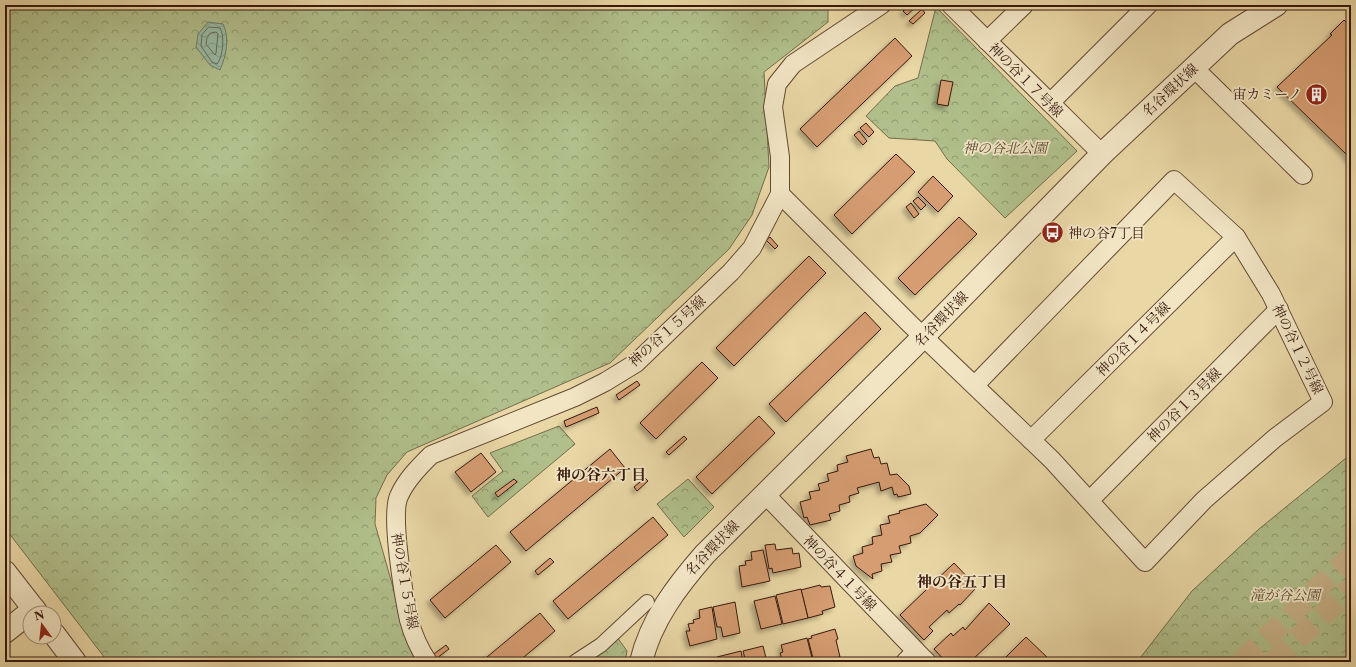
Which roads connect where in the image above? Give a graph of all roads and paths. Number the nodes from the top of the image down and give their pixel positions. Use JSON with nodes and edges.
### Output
{"nodes":[{"id":1,"x":881,"y":5,"type":"edge"},
{"id":2,"x":951,"y":5,"type":"edge"},
{"id":3,"x":1024,"y":5,"type":"edge"},
{"id":4,"x":1148,"y":5,"type":"edge"},
{"id":5,"x":1276,"y":5,"type":"edge"},
{"id":6,"x":987,"y":41,"type":"junction"},
{"id":7,"x":1194,"y":68,"type":"junction"},
{"id":8,"x":1050,"y":103,"type":"junction"},
{"id":9,"x":1102,"y":154,"type":"junction"},
{"id":10,"x":1302,"y":175,"type":"dead end"},
{"id":11,"x":780,"y":194,"type":"junction"},
{"id":12,"x":1236,"y":237,"type":"junction"},
{"id":13,"x":1279,"y":309,"type":"junction"},
{"id":14,"x":923,"y":337,"type":"junction"},
{"id":15,"x":975,"y":385,"type":"junction"},
{"id":16,"x":1031,"y":440,"type":"junction"},
{"id":17,"x":765,"y":494,"type":"junction"},
{"id":18,"x":1090,"y":500,"type":"junction"},
{"id":19,"x":5,"y":572,"type":"edge"},
{"id":20,"x":647,"y":602,"type":"dead end"},
{"id":21,"x":31,"y":605,"type":"edge"},
{"id":22,"x":22,"y":620,"type":"edge"},
{"id":23,"x":5,"y":632,"type":"edge"},
{"id":24,"x":62,"y":644,"type":"edge"},
{"id":25,"x":916,"y":658,"type":"edge"},
{"id":26,"x":76,"y":662,"type":"edge"},
{"id":27,"x":428,"y":662,"type":"edge"},
{"id":28,"x":575,"y":662,"type":"edge"},
{"id":29,"x":641,"y":662,"type":"edge"}],
"edges":[{"from":1,"to":11,"type":"street","name":"神の谷１５号線"},
{"from":2,"to":6,"type":"street","name":"神の谷１７号線"},
{"from":3,"to":6,"type":"street"},
{"from":4,"to":8,"type":"street"},
{"from":5,"to":7,"type":"street","name":"名谷環状線"},
{"from":6,"to":8,"type":"street","name":"神の谷１７号線"},
{"from":7,"to":9,"type":"street","name":"名谷環状線"},
{"from":7,"to":10,"type":"street"},
{"from":8,"to":9,"type":"street","name":"神の谷１７号線"},
{"from":9,"to":14,"type":"street","name":"名谷環状線"},
{"from":11,"to":14,"type":"street","name":"神の谷１２号線"},
{"from":11,"to":27,"type":"street","name":"神の谷１５号線"},
{"from":12,"to":13,"type":"street","name":"神の谷１２号線"},
{"from":12,"to":15,"type":"street","name":"神の谷１２号線"},
{"from":12,"to":16,"type":"street","name":"神の谷１４号線"},
{"from":13,"to":18,"type":"street","name":"神の谷１３号線"},
{"from":13,"to":18,"type":"street","name":"神の谷１２号線"},
{"from":14,"to":15,"type":"street","name":"神の谷１２号線"},
{"from":14,"to":17,"type":"street","name":"名谷環状線"},
{"from":15,"to":16,"type":"street","name":"神の谷１２号線"},
{"from":16,"to":18,"type":"street","name":"神の谷１２号線"},
{"from":17,"to":25,"type":"street","name":"神の谷４１号線"},
{"from":17,"to":29,"type":"street","name":"名谷環状線"},
{"from":19,"to":21,"type":"street"},
{"from":20,"to":28,"type":"street"},
{"from":22,"to":23,"type":"street"},
{"from":24,"to":26,"type":"street"}]}
